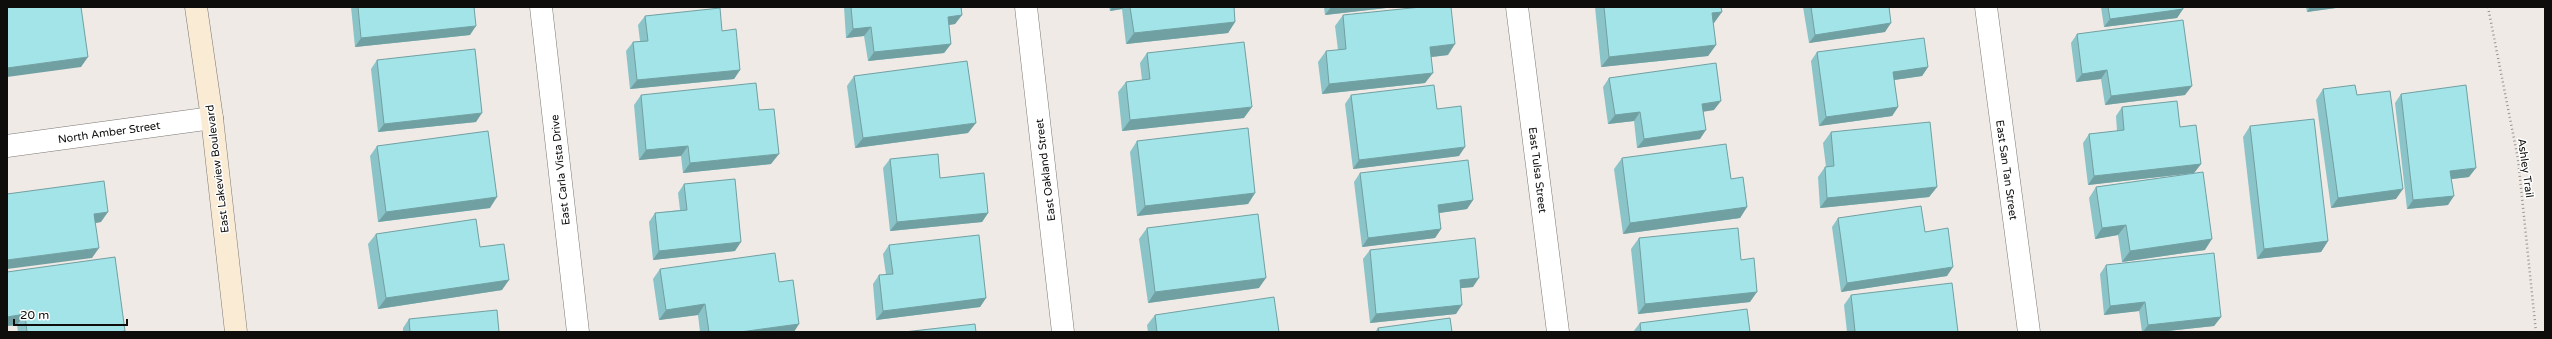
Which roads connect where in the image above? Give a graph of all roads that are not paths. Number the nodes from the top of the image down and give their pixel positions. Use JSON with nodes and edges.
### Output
{"nodes":[{"id":1,"x":196,"y":7,"type":"edge"},
{"id":2,"x":541,"y":7,"type":"edge"},
{"id":3,"x":1026,"y":7,"type":"edge"},
{"id":4,"x":1517,"y":7,"type":"edge"},
{"id":5,"x":1986,"y":7,"type":"edge"},
{"id":6,"x":212,"y":118,"type":"junction"},
{"id":7,"x":7,"y":146,"type":"edge"},
{"id":8,"x":236,"y":332,"type":"edge"},
{"id":9,"x":578,"y":332,"type":"edge"},
{"id":10,"x":1064,"y":332,"type":"edge"},
{"id":11,"x":1558,"y":332,"type":"edge"},
{"id":12,"x":2029,"y":332,"type":"edge"}],
"edges":[{"from":1,"to":6,"type":"street","name":"East Lakeview Boulevard"},
{"from":2,"to":9,"type":"street","name":"East Carla Vista Drive"},
{"from":3,"to":10,"type":"street","name":"East Oakland Street"},
{"from":4,"to":11,"type":"street","name":"East Tulsa Street"},
{"from":5,"to":12,"type":"street","name":"East San Tan Street"},
{"from":6,"to":7,"type":"street","name":"North Amber Street"},
{"from":6,"to":8,"type":"street","name":"East Lakeview Boulevard"}]}
